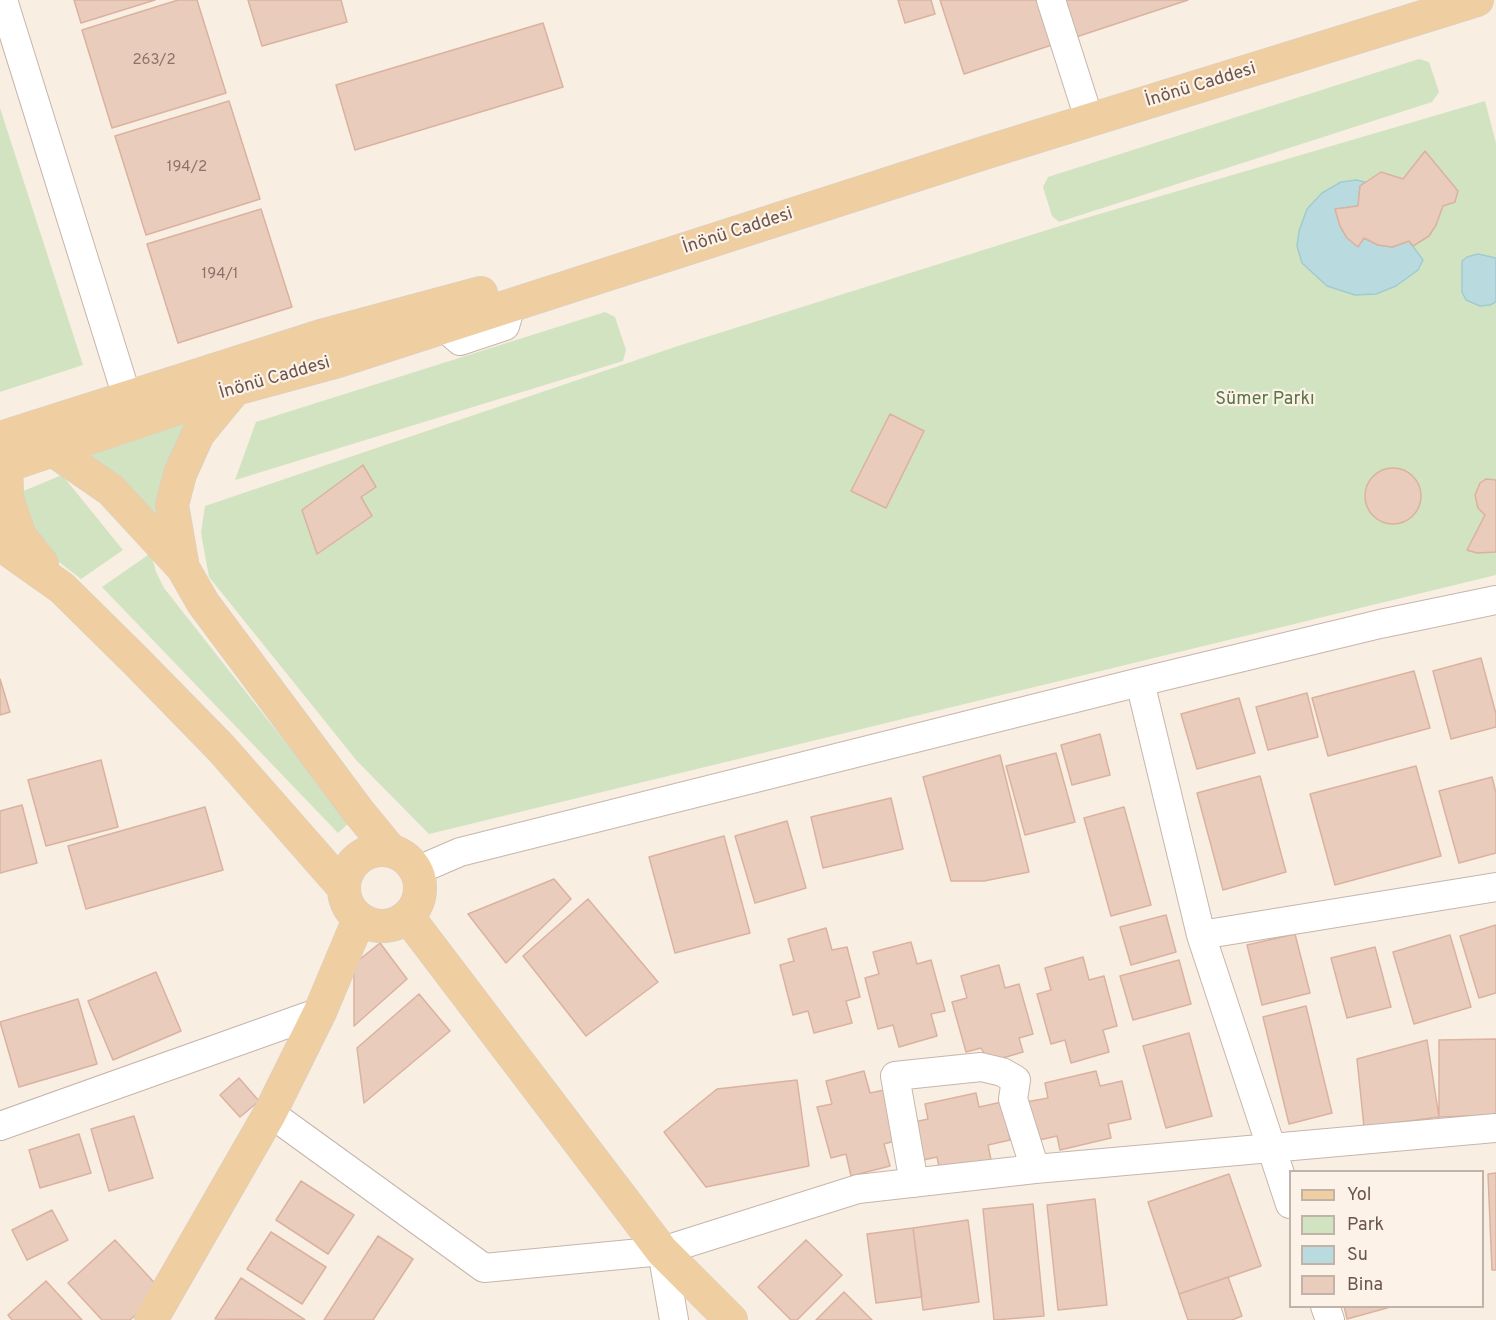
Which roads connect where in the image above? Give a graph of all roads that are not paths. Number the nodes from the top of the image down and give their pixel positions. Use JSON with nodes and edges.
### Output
{"nodes":[{"id":1,"x":3,"y":0,"type":"edge"},
{"id":2,"x":1051,"y":0,"type":"edge"},
{"id":3,"x":1419,"y":0,"type":"edge"},
{"id":4,"x":1478,"y":0,"type":"edge"},
{"id":5,"x":1084,"y":103,"type":"junction"},
{"id":6,"x":235,"y":389,"type":"junction"},
{"id":7,"x":127,"y":397,"type":"junction"},
{"id":8,"x":53,"y":450,"type":"junction"},
{"id":9,"x":5,"y":451,"type":"edge"},
{"id":10,"x":0,"y":544,"type":"edge"},
{"id":11,"x":183,"y":568,"type":"junction"},
{"id":12,"x":59,"y":586,"type":"junction"},
{"id":13,"x":1496,"y":600,"type":"edge"},
{"id":14,"x":1140,"y":682,"type":"junction"},
{"id":15,"x":391,"y":851,"type":"junction"},
{"id":16,"x":416,"y":871,"type":"junction"},
{"id":17,"x":1496,"y":887,"type":"edge"},
{"id":18,"x":344,"y":888,"type":"junction"},
{"id":19,"x":408,"y":917,"type":"junction"},
{"id":20,"x":359,"y":919,"type":"junction"},
{"id":21,"x":1201,"y":935,"type":"junction"},
{"id":22,"x":320,"y":1012,"type":"junction"},
{"id":23,"x":270,"y":1113,"type":"junction"},
{"id":24,"x":0,"y":1126,"type":"edge"},
{"id":25,"x":1496,"y":1128,"type":"edge"},
{"id":26,"x":1271,"y":1147,"type":"junction"},
{"id":27,"x":1035,"y":1169,"type":"junction"},
{"id":28,"x":915,"y":1183,"type":"junction"},
{"id":29,"x":1289,"y":1201,"type":"edge"},
{"id":30,"x":662,"y":1251,"type":"junction"},
{"id":31,"x":151,"y":1320,"type":"edge"},
{"id":32,"x":674,"y":1320,"type":"edge"},
{"id":33,"x":731,"y":1320,"type":"edge"}],
"edges":[{"from":1,"to":7,"type":"street"},
{"from":2,"to":5,"type":"street"},
{"from":3,"to":5,"type":"main road","name":"İnönü Caddesi"},
{"from":4,"to":6,"type":"main road","name":"İnönü Caddesi"},
{"from":5,"to":7,"type":"main road","name":"İnönü Caddesi"},
{"from":6,"to":8,"type":"main road","name":"İnönü Caddesi"},
{"from":6,"to":11,"type":"main road"},
{"from":7,"to":9,"type":"main road","name":"İnönü Caddesi"},
{"from":8,"to":9,"type":"main road","name":"İnönü Caddesi"},
{"from":8,"to":11,"type":"main road"},
{"from":9,"to":12,"type":"main road"},
{"from":10,"to":12,"type":"main road"},
{"from":11,"to":15,"type":"main road"},
{"from":12,"to":18,"type":"main road"},
{"from":13,"to":14,"type":"street"},
{"from":14,"to":16,"type":"street"},
{"from":14,"to":21,"type":"street"},
{"from":15,"to":16,"type":"main road"},
{"from":15,"to":18,"type":"main road"},
{"from":16,"to":19,"type":"main road"},
{"from":17,"to":21,"type":"street"},
{"from":18,"to":20,"type":"main road"},
{"from":19,"to":20,"type":"main road"},
{"from":19,"to":30,"type":"main road"},
{"from":20,"to":22,"type":"main road"},
{"from":21,"to":26,"type":"street"},
{"from":22,"to":23,"type":"main road"},
{"from":22,"to":24,"type":"street"},
{"from":23,"to":30,"type":"street"},
{"from":23,"to":31,"type":"main road"},
{"from":25,"to":26,"type":"street"},
{"from":26,"to":27,"type":"street"},
{"from":26,"to":29,"type":"street"},
{"from":27,"to":28,"type":"street"},
{"from":27,"to":28,"type":"street"},
{"from":28,"to":30,"type":"street"},
{"from":30,"to":32,"type":"street"},
{"from":30,"to":33,"type":"main road"}]}
